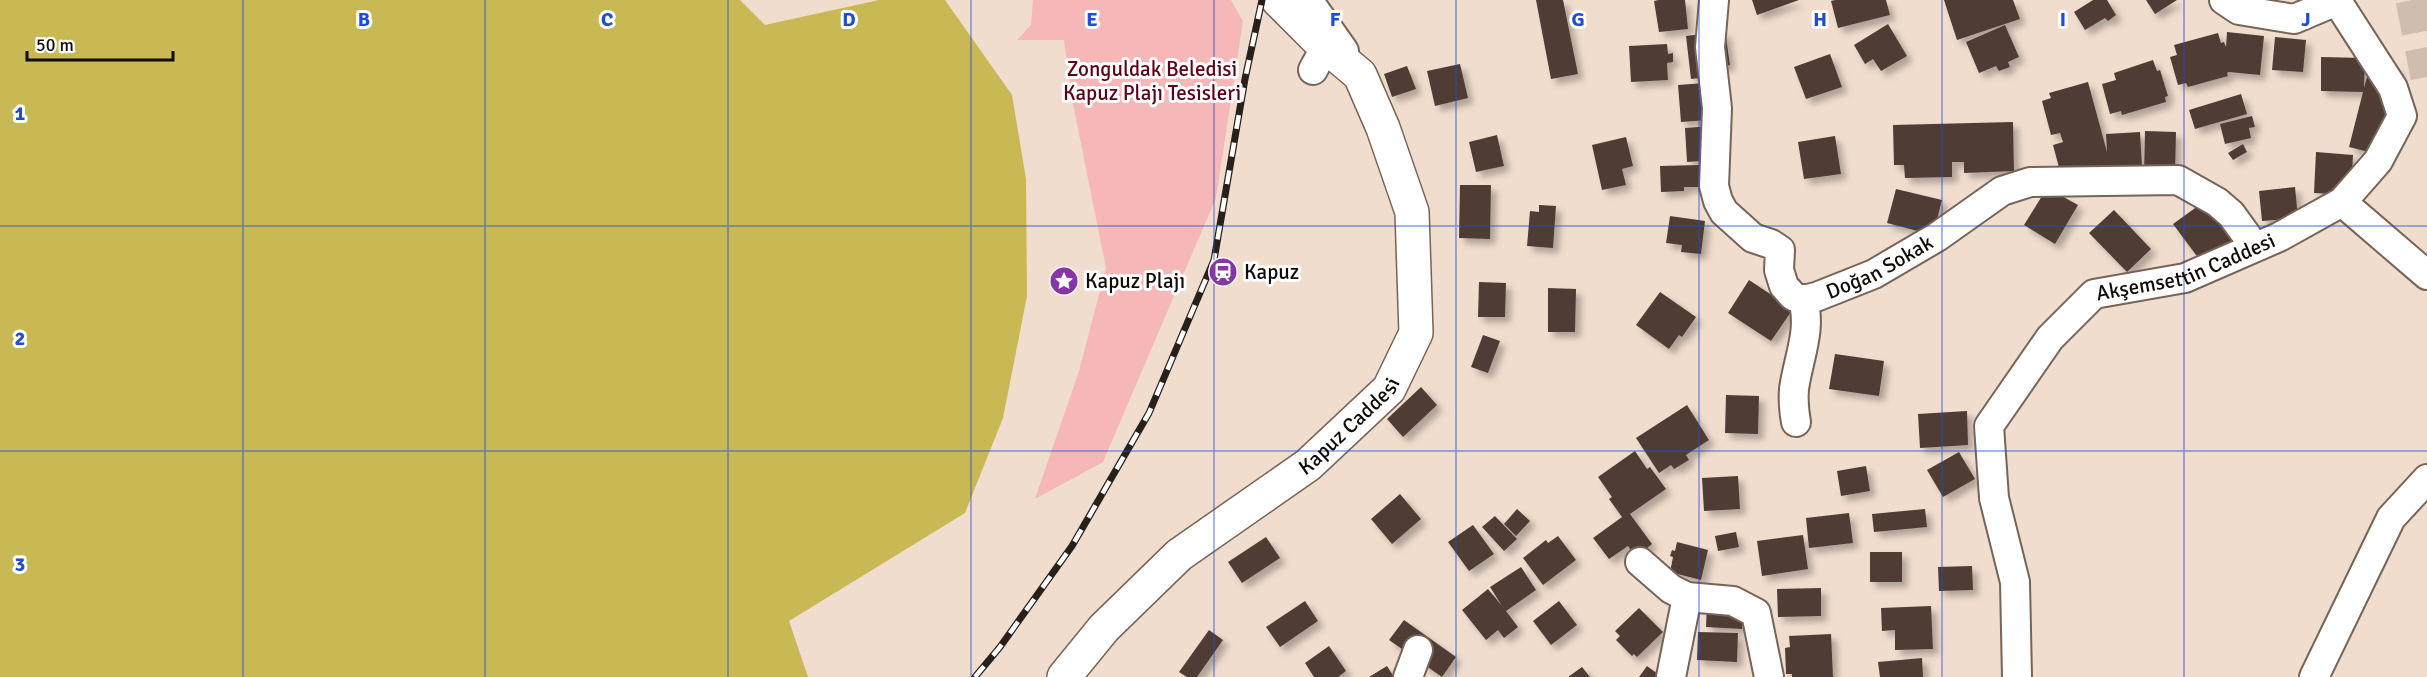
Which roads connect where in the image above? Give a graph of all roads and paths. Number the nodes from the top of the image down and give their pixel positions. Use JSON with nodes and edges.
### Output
{"nodes":[{"id":1,"x":1278,"y":0,"type":"edge"},
{"id":2,"x":1308,"y":0,"type":"edge"},
{"id":3,"x":1714,"y":0,"type":"edge"},
{"id":4,"x":2224,"y":0,"type":"edge"},
{"id":5,"x":2338,"y":1,"type":"edge"},
{"id":6,"x":1360,"y":75,"type":"junction"},
{"id":7,"x":2342,"y":202,"type":"junction"},
{"id":8,"x":2252,"y":248,"type":"junction"},
{"id":9,"x":2427,"y":275,"type":"edge"},
{"id":10,"x":1803,"y":300,"type":"junction"},
{"id":11,"x":1796,"y":422,"type":"dead end"},
{"id":12,"x":2427,"y":479,"type":"edge"},
{"id":13,"x":1640,"y":562,"type":"dead end"},
{"id":14,"x":1687,"y":597,"type":"junction"},
{"id":15,"x":1418,"y":650,"type":"dead end"},
{"id":16,"x":1064,"y":677,"type":"edge"},
{"id":17,"x":1408,"y":677,"type":"edge"},
{"id":18,"x":1671,"y":677,"type":"edge"},
{"id":19,"x":1769,"y":677,"type":"edge"},
{"id":20,"x":2017,"y":677,"type":"edge"},
{"id":21,"x":2314,"y":677,"type":"edge"}],
"edges":[{"from":1,"to":6,"type":"main road"},
{"from":2,"to":6,"type":"street"},
{"from":3,"to":10,"type":"street","name":"Doğan Sokak"},
{"from":4,"to":5,"type":"street"},
{"from":5,"to":7,"type":"street","name":"Akşemsettin Caddesi"},
{"from":6,"to":16,"type":"main road","name":"Kapuz Caddesi"},
{"from":7,"to":8,"type":"street","name":"Akşemsettin Caddesi"},
{"from":7,"to":9,"type":"street"},
{"from":8,"to":10,"type":"street","name":"Doğan Sokak"},
{"from":8,"to":20,"type":"street","name":"Akşemsettin Caddesi"},
{"from":10,"to":11,"type":"street"},
{"from":12,"to":21,"type":"street"},
{"from":13,"to":14,"type":"street"},
{"from":14,"to":18,"type":"street"},
{"from":14,"to":19,"type":"street"},
{"from":15,"to":17,"type":"street"}]}
